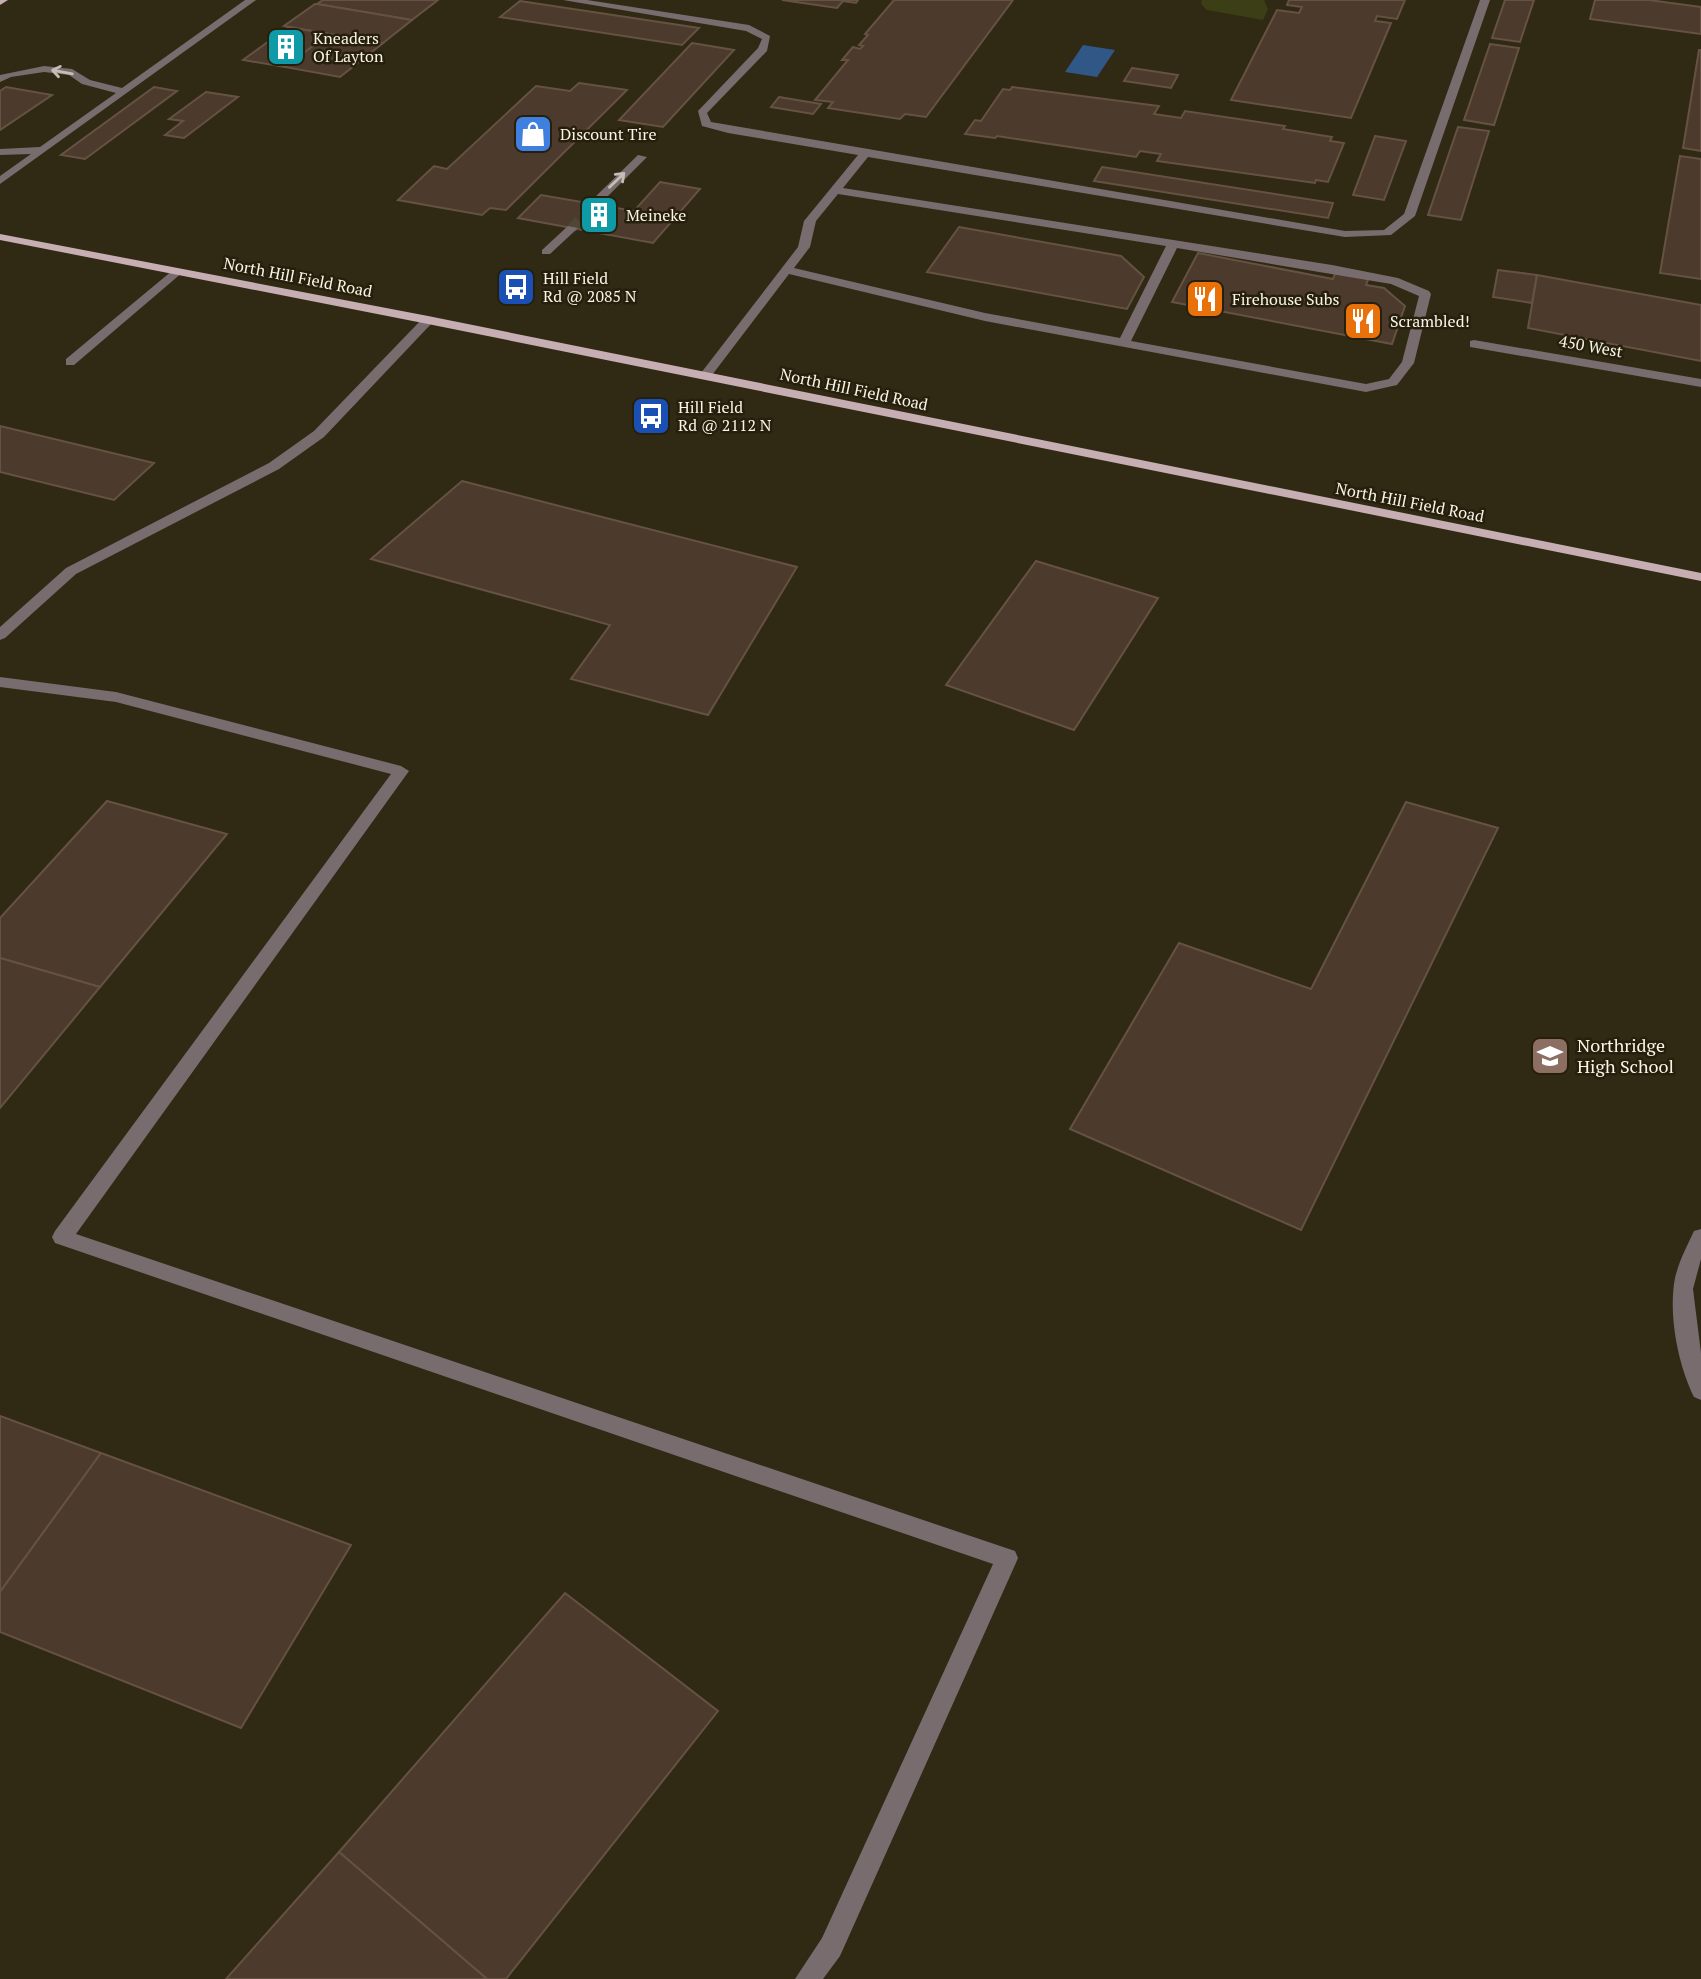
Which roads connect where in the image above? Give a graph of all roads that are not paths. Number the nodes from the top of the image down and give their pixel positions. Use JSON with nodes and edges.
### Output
{"nodes":[{"id":1,"x":251,"y":0,"type":"edge"},
{"id":2,"x":568,"y":0,"type":"edge"},
{"id":3,"x":1485,"y":0,"type":"edge"},
{"id":4,"x":0,"y":79,"type":"edge"},
{"id":5,"x":122,"y":91,"type":"junction"},
{"id":6,"x":40,"y":150,"type":"junction"},
{"id":7,"x":0,"y":152,"type":"edge"},
{"id":8,"x":866,"y":152,"type":"junction"},
{"id":9,"x":642,"y":157,"type":"dead end"},
{"id":10,"x":0,"y":180,"type":"edge"},
{"id":11,"x":835,"y":190,"type":"junction"},
{"id":12,"x":594,"y":204,"type":"tunnel mouth"},
{"id":13,"x":572,"y":228,"type":"tunnel mouth"},
{"id":14,"x":0,"y":237,"type":"edge"},
{"id":15,"x":1173,"y":244,"type":"junction"},
{"id":16,"x":546,"y":252,"type":"dead end"},
{"id":17,"x":786,"y":270,"type":"junction"},
{"id":18,"x":177,"y":272,"type":"junction"},
{"id":19,"x":428,"y":320,"type":"junction"},
{"id":20,"x":1124,"y":343,"type":"junction"},
{"id":21,"x":1474,"y":344,"type":"dead end"},
{"id":22,"x":70,"y":362,"type":"dead end"},
{"id":23,"x":705,"y":376,"type":"junction"},
{"id":24,"x":1701,"y":383,"type":"edge"},
{"id":25,"x":1701,"y":577,"type":"edge"},
{"id":26,"x":0,"y":635,"type":"edge"},
{"id":27,"x":0,"y":682,"type":"edge"},
{"id":28,"x":1701,"y":1237,"type":"edge"},
{"id":29,"x":1701,"y":1391,"type":"edge"},
{"id":30,"x":808,"y":1979,"type":"edge"}],
"edges":[{"from":1,"to":5,"type":"street"},
{"from":2,"to":8,"type":"street"},
{"from":3,"to":8,"type":"street"},
{"from":5,"to":4,"type":"street","one_way":true},
{"from":5,"to":6,"type":"street"},
{"from":6,"to":7,"type":"street"},
{"from":6,"to":10,"type":"street"},
{"from":8,"to":11,"type":"street"},
{"from":12,"to":9,"type":"street","one_way":true},
{"from":11,"to":15,"type":"street"},
{"from":11,"to":17,"type":"street"},
{"from":13,"to":16,"type":"street"},
{"from":14,"to":18,"type":"main road","name":"North Hill Field Road"},
{"from":15,"to":20,"type":"street"},
{"from":15,"to":20,"type":"street"},
{"from":17,"to":20,"type":"street"},
{"from":17,"to":23,"type":"street"},
{"from":18,"to":19,"type":"main road","name":"North Hill Field Road"},
{"from":18,"to":22,"type":"street"},
{"from":19,"to":23,"type":"main road","name":"North Hill Field Road"},
{"from":19,"to":26,"type":"street"},
{"from":21,"to":24,"type":"street","name":"450 West"},
{"from":23,"to":25,"type":"main road","name":"North Hill Field Road"},
{"from":27,"to":30,"type":"street"},
{"from":28,"to":29,"type":"street"}]}
